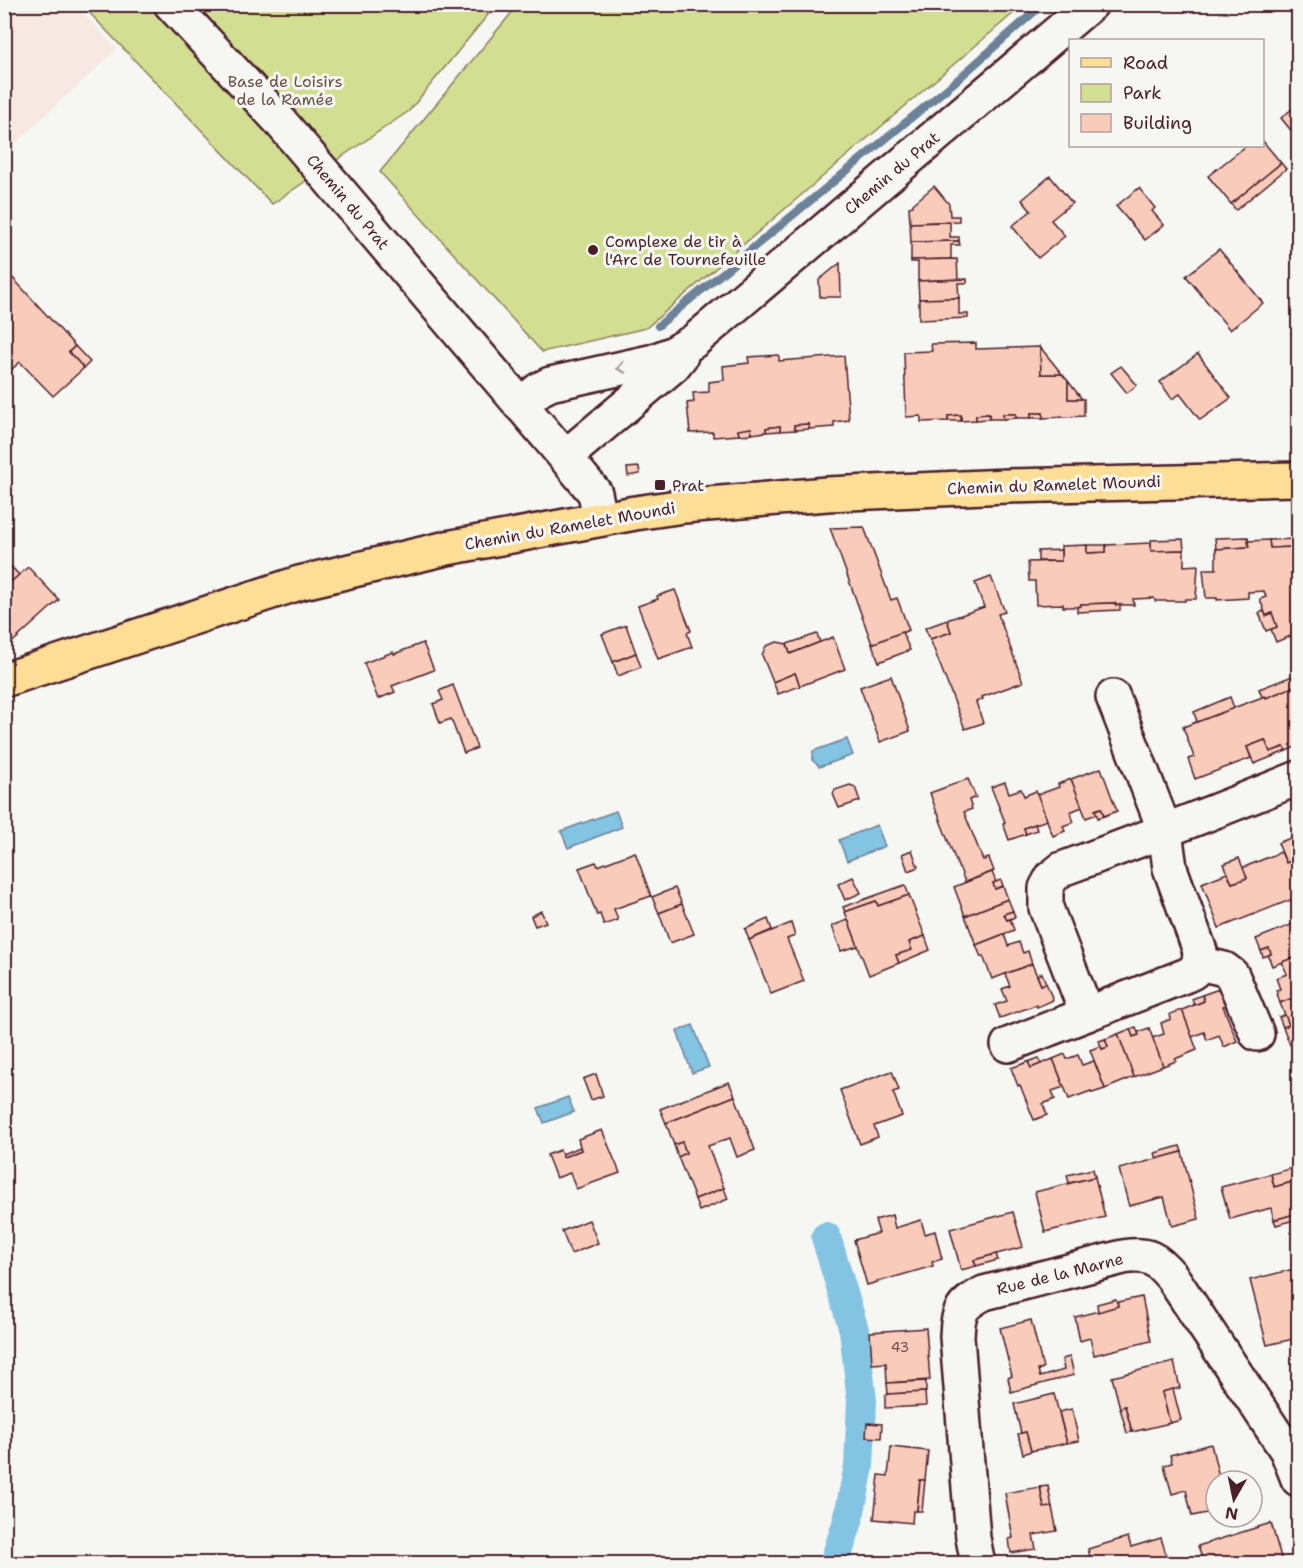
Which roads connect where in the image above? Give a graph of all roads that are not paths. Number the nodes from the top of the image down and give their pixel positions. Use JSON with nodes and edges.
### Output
{"nodes":[{"id":1,"x":171,"y":4,"type":"edge"},
{"id":2,"x":1091,"y":4,"type":"edge"},
{"id":3,"x":694,"y":340,"type":"junction"},
{"id":4,"x":520,"y":405,"type":"junction"},
{"id":5,"x":565,"y":457,"type":"junction"},
{"id":6,"x":1299,"y":478,"type":"edge"},
{"id":7,"x":600,"y":518,"type":"junction"},
{"id":8,"x":4,"y":680,"type":"edge"},
{"id":9,"x":1113,"y":697,"type":"dead end"},
{"id":10,"x":1299,"y":778,"type":"edge"},
{"id":11,"x":1165,"y":831,"type":"junction"},
{"id":12,"x":1199,"y":963,"type":"junction"},
{"id":13,"x":1087,"y":1014,"type":"junction"},
{"id":14,"x":1257,"y":1034,"type":"dead end"},
{"id":15,"x":1008,"y":1045,"type":"dead end"},
{"id":16,"x":1299,"y":1479,"type":"edge"},
{"id":17,"x":978,"y":1563,"type":"edge"}],
"edges":[{"from":1,"to":4,"type":"street","name":"Chemin du Prat"},
{"from":2,"to":3,"type":"street","name":"Chemin du Prat"},
{"from":3,"to":4,"type":"street","name":"Chemin du Prat","one_way":true},
{"from":3,"to":5,"type":"street","name":"Chemin du Prat"},
{"from":4,"to":5,"type":"street","name":"Chemin du Prat"},
{"from":5,"to":7,"type":"street","name":"Chemin du Prat"},
{"from":6,"to":7,"type":"main road","name":"Chemin du Ramelet Moundi"},
{"from":7,"to":8,"type":"main road","name":"Chemin du Ramelet Moundi"},
{"from":9,"to":11,"type":"street"},
{"from":10,"to":11,"type":"street"},
{"from":11,"to":12,"type":"street"},
{"from":11,"to":13,"type":"street"},
{"from":12,"to":13,"type":"street"},
{"from":12,"to":14,"type":"street"},
{"from":13,"to":15,"type":"street"},
{"from":16,"to":17,"type":"street","name":"Rue de la Marne"}]}
